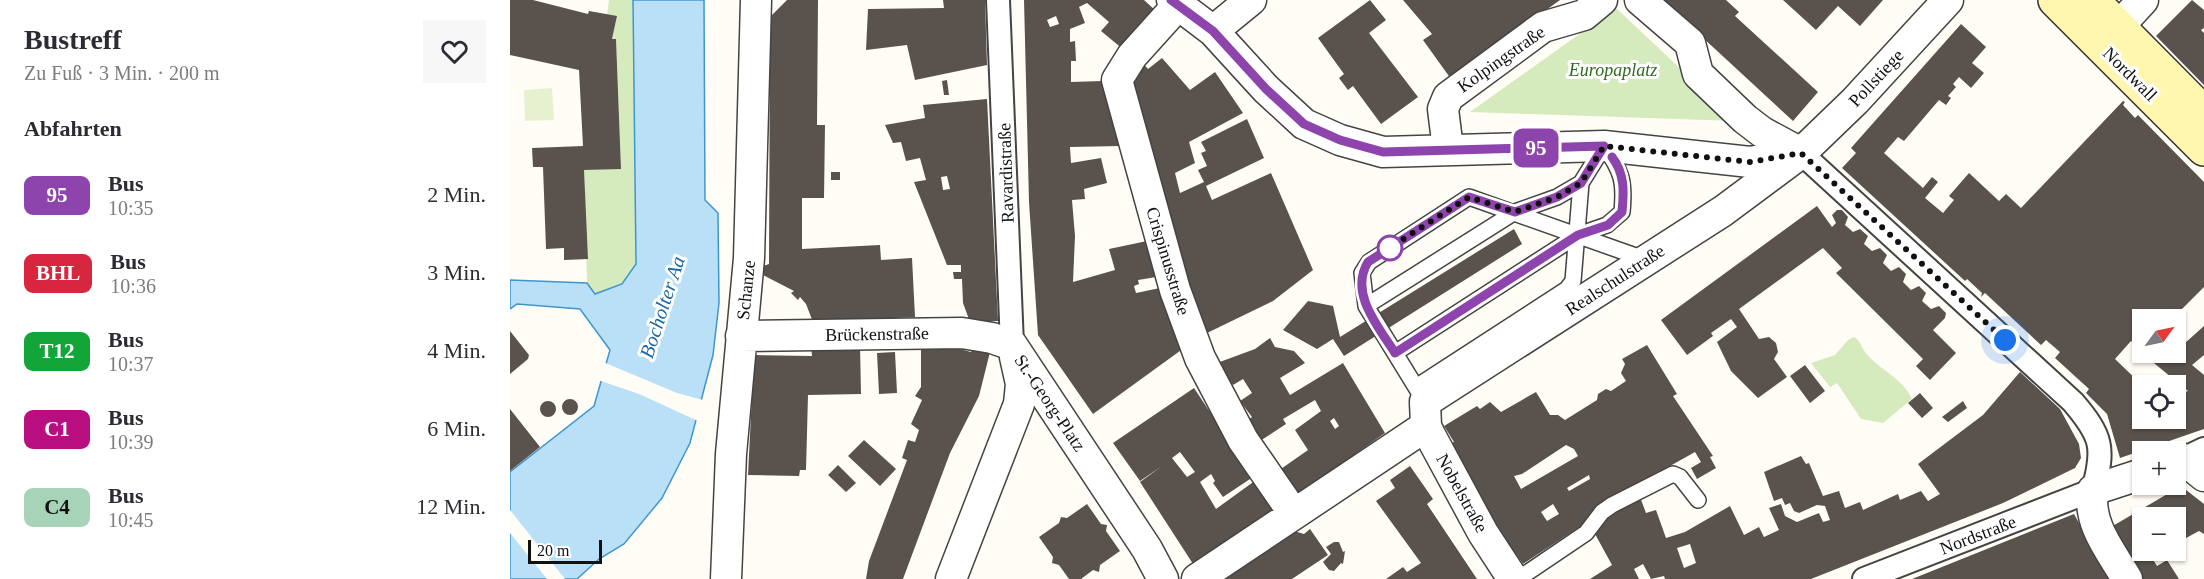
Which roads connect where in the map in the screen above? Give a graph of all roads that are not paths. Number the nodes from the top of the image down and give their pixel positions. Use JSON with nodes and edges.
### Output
{"nodes":[{"id":1,"x":756,"y":0,"type":"edge"},
{"id":2,"x":998,"y":0,"type":"edge"},
{"id":3,"x":1251,"y":0,"type":"edge"},
{"id":4,"x":1602,"y":0,"type":"edge"},
{"id":5,"x":1640,"y":0,"type":"edge"},
{"id":6,"x":1948,"y":0,"type":"edge"},
{"id":7,"x":2055,"y":0,"type":"edge"},
{"id":8,"x":2092,"y":0,"type":"edge"},
{"id":9,"x":2143,"y":0,"type":"edge"},
{"id":10,"x":1175,"y":3,"type":"edge"},
{"id":11,"x":2119,"y":26,"type":"junction"},
{"id":12,"x":1213,"y":31,"type":"junction"},
{"id":13,"x":2204,"y":113,"type":"edge"},
{"id":14,"x":1604,"y":146,"type":"junction"},
{"id":15,"x":1448,"y":149,"type":"junction"},
{"id":16,"x":2204,"y":149,"type":"edge"},
{"id":17,"x":1801,"y":153,"type":"junction"},
{"id":18,"x":1581,"y":183,"type":"junction"},
{"id":19,"x":1515,"y":212,"type":"junction"},
{"id":20,"x":1578,"y":235,"type":"junction"},
{"id":21,"x":1647,"y":260,"type":"junction"},
{"id":22,"x":1366,"y":306,"type":"junction"},
{"id":23,"x":741,"y":336,"type":"junction"},
{"id":24,"x":1012,"y":345,"type":"junction"},
{"id":25,"x":1395,"y":353,"type":"junction"},
{"id":26,"x":1422,"y":405,"type":"junction"},
{"id":27,"x":2132,"y":477,"type":"edge"},
{"id":28,"x":2093,"y":490,"type":"junction"},
{"id":29,"x":1698,"y":500,"type":"dead end"},
{"id":30,"x":1294,"y":514,"type":"junction"},
{"id":31,"x":1198,"y":578,"type":"edge"},
{"id":32,"x":726,"y":579,"type":"edge"},
{"id":33,"x":951,"y":579,"type":"edge"},
{"id":34,"x":1163,"y":579,"type":"edge"},
{"id":35,"x":1513,"y":579,"type":"edge"},
{"id":36,"x":1518,"y":579,"type":"edge"},
{"id":37,"x":1864,"y":579,"type":"edge"},
{"id":38,"x":2127,"y":579,"type":"edge"}],
"edges":[{"from":1,"to":23,"type":"street","name":"Schanze"},
{"from":2,"to":24,"type":"street","name":"Ravardistraße"},
{"from":3,"to":12,"type":"street"},
{"from":4,"to":15,"type":"street","name":"Kolpingstraße"},
{"from":5,"to":17,"type":"street"},
{"from":6,"to":17,"type":"street","name":"Pollstiege"},
{"from":7,"to":16,"type":"main road","name":"Nordwall"},
{"from":8,"to":11,"type":"main road","name":"Nordwall"},
{"from":9,"to":11,"type":"street"},
{"from":10,"to":12,"type":"street"},
{"from":10,"to":30,"type":"street","name":"Crispinusstraße"},
{"from":11,"to":13,"type":"main road","name":"Nordwall"},
{"from":12,"to":15,"type":"street"},
{"from":14,"to":15,"type":"street"},
{"from":14,"to":17,"type":"street"},
{"from":14,"to":18,"type":"lane"},
{"from":14,"to":20,"type":"lane"},
{"from":17,"to":21,"type":"street","name":"Realschulstraße"},
{"from":17,"to":28,"type":"street"},
{"from":18,"to":19,"type":"lane"},
{"from":18,"to":20,"type":"lane"},
{"from":19,"to":20,"type":"lane"},
{"from":19,"to":22,"type":"lane"},
{"from":19,"to":22,"type":"lane"},
{"from":20,"to":21,"type":"lane"},
{"from":20,"to":25,"type":"lane"},
{"from":20,"to":26,"type":"lane"},
{"from":21,"to":26,"type":"street","name":"Realschulstraße"},
{"from":22,"to":25,"type":"lane"},
{"from":23,"to":24,"type":"street","name":"Brückenstraße"},
{"from":23,"to":32,"type":"street","name":"Schanze"},
{"from":24,"to":33,"type":"street","name":"St.-Georg-Platz"},
{"from":24,"to":34,"type":"street","name":"St.-Georg-Platz"},
{"from":25,"to":26,"type":"lane"},
{"from":26,"to":30,"type":"street","name":"Realschulstraße"},
{"from":26,"to":35,"type":"street","name":"Nobelstraße"},
{"from":27,"to":28,"type":"street"},
{"from":28,"to":37,"type":"street","name":"Nordstraße"},
{"from":28,"to":38,"type":"street"},
{"from":29,"to":36,"type":"lane"},
{"from":30,"to":31,"type":"street","name":"Realschulstraße"}]}
